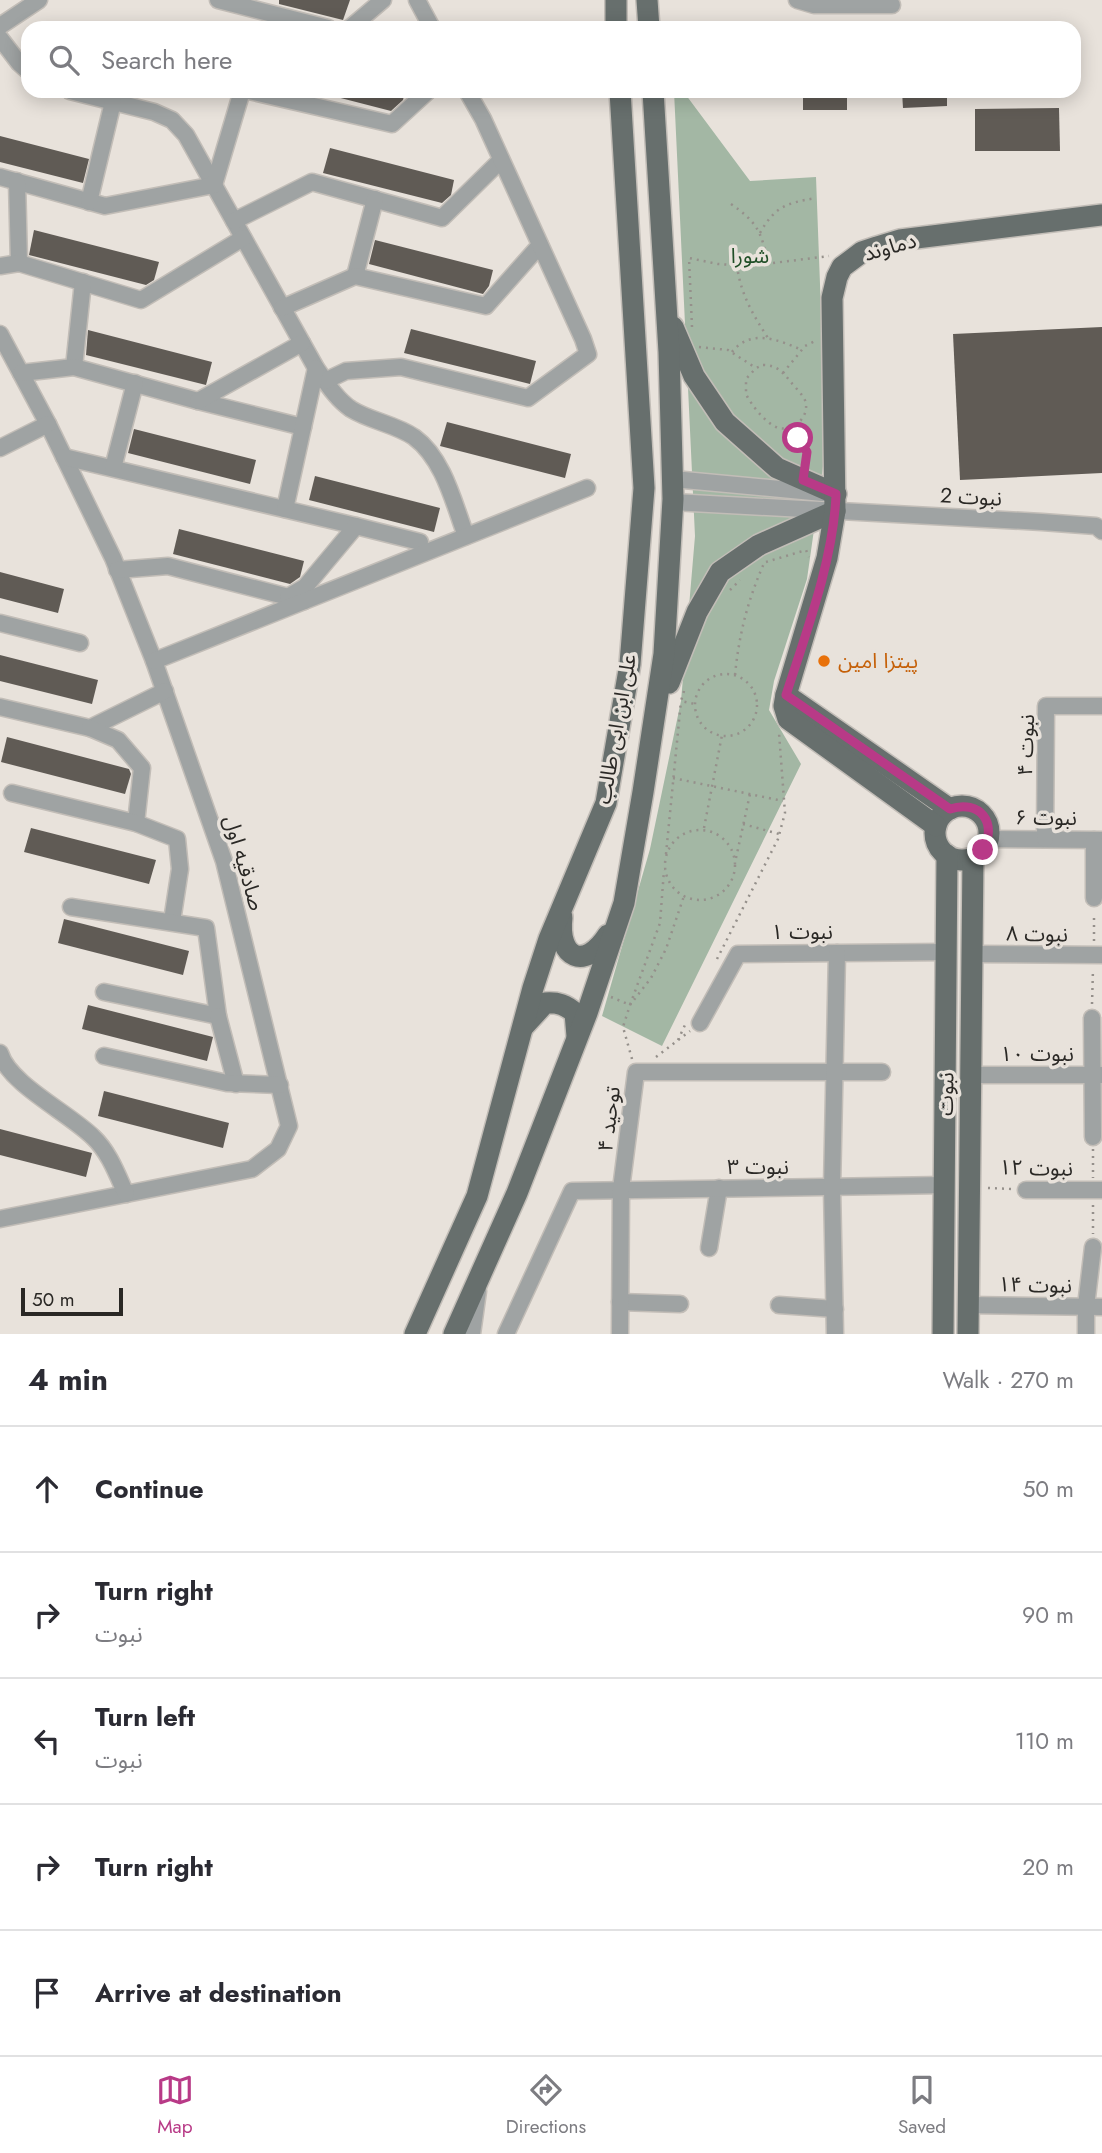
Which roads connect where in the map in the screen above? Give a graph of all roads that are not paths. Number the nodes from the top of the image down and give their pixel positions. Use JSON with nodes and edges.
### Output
{"nodes":[{"id":1,"x":40,"y":0,"type":"edge"},
{"id":2,"x":218,"y":0,"type":"edge"},
{"id":3,"x":383,"y":0,"type":"edge"},
{"id":4,"x":417,"y":0,"type":"edge"},
{"id":5,"x":647,"y":0,"type":"edge"},
{"id":6,"x":797,"y":0,"type":"edge"},
{"id":7,"x":615,"y":2,"type":"edge"},
{"id":8,"x":892,"y":5,"type":"dead end"},
{"id":9,"x":264,"y":20,"type":"edge"},
{"id":10,"x":358,"y":21,"type":"edge"},
{"id":11,"x":428,"y":21,"type":"edge"},
{"id":12,"x":616,"y":21,"type":"edge"},
{"id":13,"x":648,"y":21,"type":"edge"},
{"id":14,"x":0,"y":26,"type":"edge"},
{"id":15,"x":0,"y":38,"type":"edge"},
{"id":16,"x":21,"y":65,"type":"edge"},
{"id":17,"x":97,"y":98,"type":"edge"},
{"id":18,"x":240,"y":98,"type":"edge"},
{"id":19,"x":279,"y":98,"type":"edge"},
{"id":20,"x":421,"y":98,"type":"edge"},
{"id":21,"x":471,"y":98,"type":"edge"},
{"id":22,"x":620,"y":98,"type":"edge"},
{"id":23,"x":653,"y":98,"type":"edge"},
{"id":24,"x":113,"y":102,"type":"junction"},
{"id":25,"x":502,"y":160,"type":"junction"},
{"id":26,"x":0,"y":177,"type":"edge"},
{"id":27,"x":17,"y":181,"type":"junction"},
{"id":28,"x":214,"y":185,"type":"junction"},
{"id":29,"x":375,"y":199,"type":"junction"},
{"id":30,"x":89,"y":202,"type":"junction"},
{"id":31,"x":1102,"y":215,"type":"edge"},
{"id":32,"x":234,"y":221,"type":"junction"},
{"id":33,"x":243,"y":238,"type":"junction"},
{"id":34,"x":540,"y":245,"type":"junction"},
{"id":35,"x":19,"y":263,"type":"junction"},
{"id":36,"x":0,"y":266,"type":"edge"},
{"id":37,"x":355,"y":276,"type":"junction"},
{"id":38,"x":83,"y":282,"type":"junction"},
{"id":39,"x":282,"y":308,"type":"junction"},
{"id":40,"x":666,"y":310,"type":"junction"},
{"id":41,"x":0,"y":334,"type":"edge"},
{"id":42,"x":302,"y":343,"type":"junction"},
{"id":43,"x":74,"y":367,"type":"junction"},
{"id":44,"x":21,"y":373,"type":"junction"},
{"id":45,"x":321,"y":374,"type":"junction"},
{"id":46,"x":135,"y":383,"type":"junction"},
{"id":47,"x":198,"y":401,"type":"junction"},
{"id":48,"x":48,"y":424,"type":"junction"},
{"id":49,"x":303,"y":427,"type":"junction"},
{"id":50,"x":0,"y":448,"type":"edge"},
{"id":51,"x":64,"y":457,"type":"junction"},
{"id":52,"x":113,"y":468,"type":"junction"},
{"id":53,"x":673,"y":479,"type":"junction"},
{"id":54,"x":587,"y":488,"type":"dead end"},
{"id":55,"x":673,"y":502,"type":"junction"},
{"id":56,"x":836,"y":503,"type":"junction"},
{"id":57,"x":285,"y":509,"type":"junction"},
{"id":58,"x":356,"y":526,"type":"junction"},
{"id":59,"x":1102,"y":531,"type":"edge"},
{"id":60,"x":466,"y":536,"type":"junction"},
{"id":61,"x":420,"y":542,"type":"dead end"},
{"id":62,"x":117,"y":570,"type":"junction"},
{"id":63,"x":296,"y":599,"type":"junction"},
{"id":64,"x":0,"y":623,"type":"edge"},
{"id":65,"x":80,"y":643,"type":"dead end"},
{"id":66,"x":154,"y":661,"type":"junction"},
{"id":67,"x":165,"y":691,"type":"junction"},
{"id":68,"x":786,"y":695,"type":"junction"},
{"id":69,"x":0,"y":706,"type":"edge"},
{"id":70,"x":1102,"y":706,"type":"edge"},
{"id":71,"x":654,"y":718,"type":"junction"},
{"id":72,"x":90,"y":728,"type":"junction"},
{"id":73,"x":12,"y":793,"type":"dead end"},
{"id":74,"x":950,"y":809,"type":"junction"},
{"id":75,"x":136,"y":823,"type":"junction"},
{"id":76,"x":936,"y":827,"type":"junction"},
{"id":77,"x":989,"y":839,"type":"junction"},
{"id":78,"x":1045,"y":839,"type":"junction"},
{"id":79,"x":1098,"y":839,"type":"edge"},
{"id":80,"x":947,"y":855,"type":"junction"},
{"id":81,"x":973,"y":858,"type":"junction"},
{"id":82,"x":1094,"y":898,"type":"dead end"},
{"id":83,"x":563,"y":905,"type":"junction"},
{"id":84,"x":71,"y":907,"type":"dead end"},
{"id":85,"x":618,"y":918,"type":"junction"},
{"id":86,"x":172,"y":921,"type":"junction"},
{"id":87,"x":946,"y":952,"type":"junction"},
{"id":88,"x":837,"y":953,"type":"junction"},
{"id":89,"x":972,"y":954,"type":"junction"},
{"id":90,"x":1102,"y":955,"type":"edge"},
{"id":91,"x":104,"y":992,"type":"dead end"},
{"id":92,"x":218,"y":1016,"type":"junction"},
{"id":93,"x":1092,"y":1018,"type":"dead end"},
{"id":94,"x":695,"y":1020,"type":"road end"},
{"id":95,"x":522,"y":1028,"type":"junction"},
{"id":96,"x":577,"y":1038,"type":"junction"},
{"id":97,"x":0,"y":1053,"type":"edge"},
{"id":98,"x":104,"y":1056,"type":"dead end"},
{"id":99,"x":835,"y":1070,"type":"junction"},
{"id":100,"x":882,"y":1072,"type":"dead end"},
{"id":101,"x":946,"y":1075,"type":"junction"},
{"id":102,"x":972,"y":1075,"type":"junction"},
{"id":103,"x":1097,"y":1075,"type":"edge"},
{"id":104,"x":236,"y":1084,"type":"junction"},
{"id":105,"x":280,"y":1085,"type":"junction"},
{"id":106,"x":1093,"y":1138,"type":"dead end"},
{"id":107,"x":944,"y":1185,"type":"junction"},
{"id":108,"x":719,"y":1188,"type":"junction"},
{"id":109,"x":832,"y":1188,"type":"junction"},
{"id":110,"x":621,"y":1189,"type":"junction"},
{"id":111,"x":1026,"y":1190,"type":"road end"},
{"id":112,"x":1102,"y":1190,"type":"edge"},
{"id":113,"x":126,"y":1194,"type":"junction"},
{"id":114,"x":0,"y":1219,"type":"edge"},
{"id":115,"x":1093,"y":1247,"type":"dead end"},
{"id":116,"x":709,"y":1248,"type":"dead end"},
{"id":117,"x":480,"y":1277,"type":"junction"},
{"id":118,"x":620,"y":1302,"type":"junction"},
{"id":119,"x":680,"y":1304,"type":"dead end"},
{"id":120,"x":779,"y":1305,"type":"dead end"},
{"id":121,"x":968,"y":1305,"type":"junction"},
{"id":122,"x":1094,"y":1306,"type":"edge"},
{"id":123,"x":835,"y":1309,"type":"junction"},
{"id":124,"x":415,"y":1334,"type":"edge"},
{"id":125,"x":454,"y":1334,"type":"edge"},
{"id":126,"x":472,"y":1334,"type":"edge"},
{"id":127,"x":506,"y":1334,"type":"edge"},
{"id":128,"x":620,"y":1334,"type":"edge"},
{"id":129,"x":835,"y":1334,"type":"edge"},
{"id":130,"x":943,"y":1334,"type":"edge"},
{"id":131,"x":968,"y":1334,"type":"edge"},
{"id":132,"x":1086,"y":1334,"type":"edge"}],
"edges":[{"from":1,"to":14,"type":"street"},
{"from":2,"to":9,"type":"street"},
{"from":3,"to":10,"type":"street"},
{"from":4,"to":11,"type":"street"},
{"from":5,"to":13,"type":"main road"},
{"from":6,"to":8,"type":"street"},
{"from":7,"to":12,"type":"main road"},
{"from":15,"to":16,"type":"street"},
{"from":17,"to":24,"type":"street"},
{"from":18,"to":28,"type":"street"},
{"from":19,"to":20,"type":"street"},
{"from":21,"to":25,"type":"street"},
{"from":22,"to":83,"type":"main road","name":"علی ابن ابی طالب"},
{"from":23,"to":40,"type":"main road","name":"علی ابن ابی طالب"},
{"from":24,"to":28,"type":"street"},
{"from":24,"to":30,"type":"street"},
{"from":25,"to":29,"type":"street"},
{"from":25,"to":34,"type":"street"},
{"from":26,"to":27,"type":"street"},
{"from":27,"to":30,"type":"street"},
{"from":27,"to":35,"type":"street"},
{"from":28,"to":30,"type":"street"},
{"from":28,"to":32,"type":"street"},
{"from":29,"to":32,"type":"street"},
{"from":29,"to":37,"type":"street"},
{"from":31,"to":56,"type":"main road","name":"دماوند"},
{"from":32,"to":33,"type":"street"},
{"from":33,"to":38,"type":"street"},
{"from":33,"to":39,"type":"street"},
{"from":34,"to":37,"type":"street"},
{"from":34,"to":45,"type":"street"},
{"from":35,"to":36,"type":"street"},
{"from":35,"to":38,"type":"street"},
{"from":37,"to":39,"type":"street"},
{"from":38,"to":43,"type":"street"},
{"from":39,"to":42,"type":"street"},
{"from":40,"to":53,"type":"main road","name":"علی ابن ابی طالب"},
{"from":40,"to":56,"type":"main road"},
{"from":41,"to":44,"type":"street","name":"صادقیه اول"},
{"from":42,"to":45,"type":"street"},
{"from":42,"to":47,"type":"street"},
{"from":43,"to":44,"type":"street"},
{"from":43,"to":46,"type":"street"},
{"from":44,"to":48,"type":"street","name":"صادقیه اول"},
{"from":45,"to":49,"type":"street"},
{"from":45,"to":60,"type":"street"},
{"from":46,"to":47,"type":"street"},
{"from":46,"to":52,"type":"street"},
{"from":47,"to":49,"type":"street"},
{"from":48,"to":50,"type":"street"},
{"from":48,"to":51,"type":"street","name":"صادقیه اول"},
{"from":49,"to":57,"type":"street"},
{"from":51,"to":52,"type":"street"},
{"from":51,"to":62,"type":"street","name":"صادقیه اول"},
{"from":52,"to":57,"type":"street"},
{"from":53,"to":55,"type":"main road","name":"علی ابن ابی طالب"},
{"from":53,"to":56,"type":"street"},
{"from":54,"to":60,"type":"street"},
{"from":55,"to":56,"type":"street"},
{"from":55,"to":71,"type":"main road","name":"علی ابن ابی طالب"},
{"from":56,"to":59,"type":"street","name":"نبوت 2"},
{"from":56,"to":68,"type":"main road"},
{"from":56,"to":71,"type":"main road"},
{"from":57,"to":58,"type":"street"},
{"from":58,"to":61,"type":"street"},
{"from":58,"to":63,"type":"street"},
{"from":60,"to":63,"type":"street"},
{"from":62,"to":63,"type":"street"},
{"from":62,"to":66,"type":"street","name":"صادقیه اول"},
{"from":63,"to":66,"type":"street"},
{"from":64,"to":65,"type":"street"},
{"from":66,"to":67,"type":"street","name":"صادقیه اول"},
{"from":67,"to":72,"type":"street"},
{"from":67,"to":105,"type":"street","name":"صادقیه اول"},
{"from":68,"to":74,"type":"main road"},
{"from":68,"to":76,"type":"main road"},
{"from":69,"to":72,"type":"street"},
{"from":70,"to":78,"type":"street","name":"نبوت ۴"},
{"from":71,"to":85,"type":"main road","name":"علی ابن ابی طالب"},
{"from":72,"to":75,"type":"street"},
{"from":73,"to":75,"type":"street"},
{"from":74,"to":76,"type":"main road"},
{"from":74,"to":77,"type":"main road"},
{"from":75,"to":86,"type":"street"},
{"from":76,"to":80,"type":"main road"},
{"from":77,"to":78,"type":"street","name":"نبوت ۶"},
{"from":77,"to":81,"type":"main road"},
{"from":78,"to":79,"type":"street","name":"نبوت ۶"},
{"from":79,"to":82,"type":"street"},
{"from":80,"to":81,"type":"main road"},
{"from":80,"to":87,"type":"main road","name":"نبوت"},
{"from":81,"to":89,"type":"main road","name":"نبوت"},
{"from":83,"to":85,"type":"main road"},
{"from":83,"to":95,"type":"main road","name":"علی ابن ابی طالب"},
{"from":84,"to":86,"type":"street"},
{"from":85,"to":96,"type":"main road","name":"علی ابن ابی طالب"},
{"from":86,"to":92,"type":"street"},
{"from":87,"to":88,"type":"street","name":"نبوت ۱"},
{"from":87,"to":101,"type":"main road","name":"نبوت"},
{"from":88,"to":94,"type":"street","name":"نبوت ۱"},
{"from":88,"to":99,"type":"street"},
{"from":89,"to":90,"type":"street","name":"نبوت ۸"},
{"from":89,"to":102,"type":"main road","name":"نبوت"},
{"from":91,"to":92,"type":"street"},
{"from":92,"to":104,"type":"street"},
{"from":93,"to":103,"type":"street"},
{"from":95,"to":96,"type":"main road"},
{"from":95,"to":124,"type":"main road","name":"علی ابن ابی طالب"},
{"from":96,"to":117,"type":"main road","name":"علی ابن ابی طالب"},
{"from":97,"to":113,"type":"street"},
{"from":98,"to":104,"type":"street"},
{"from":99,"to":100,"type":"street","name":"توحید ۴"},
{"from":99,"to":109,"type":"street"},
{"from":99,"to":110,"type":"street","name":"توحید ۴"},
{"from":101,"to":102,"type":"main road"},
{"from":101,"to":107,"type":"main road","name":"نبوت"},
{"from":102,"to":103,"type":"street","name":"نبوت ۱۰"},
{"from":102,"to":121,"type":"main road","name":"نبوت"},
{"from":103,"to":106,"type":"street"},
{"from":104,"to":105,"type":"street"},
{"from":105,"to":113,"type":"street","name":"صادقیه اول"},
{"from":107,"to":109,"type":"street","name":"نبوت ۳"},
{"from":107,"to":130,"type":"main road","name":"نبوت"},
{"from":108,"to":109,"type":"street","name":"نبوت ۳"},
{"from":108,"to":110,"type":"street","name":"نبوت ۳"},
{"from":108,"to":116,"type":"street"},
{"from":109,"to":123,"type":"street"},
{"from":110,"to":118,"type":"street","name":"توحید ۴"},
{"from":110,"to":127,"type":"street","name":"نبوت ۳"},
{"from":111,"to":112,"type":"street","name":"نبوت ۱۲"},
{"from":113,"to":114,"type":"street","name":"صادقیه اول"},
{"from":115,"to":122,"type":"street"},
{"from":117,"to":125,"type":"main road","name":"علی ابن ابی طالب"},
{"from":117,"to":126,"type":"street"},
{"from":118,"to":119,"type":"street"},
{"from":118,"to":128,"type":"street","name":"توحید ۴"},
{"from":120,"to":123,"type":"street"},
{"from":121,"to":122,"type":"street","name":"نبوت ۱۴"},
{"from":121,"to":131,"type":"main road","name":"نبوت"},
{"from":122,"to":132,"type":"street"},
{"from":123,"to":129,"type":"street"}]}
